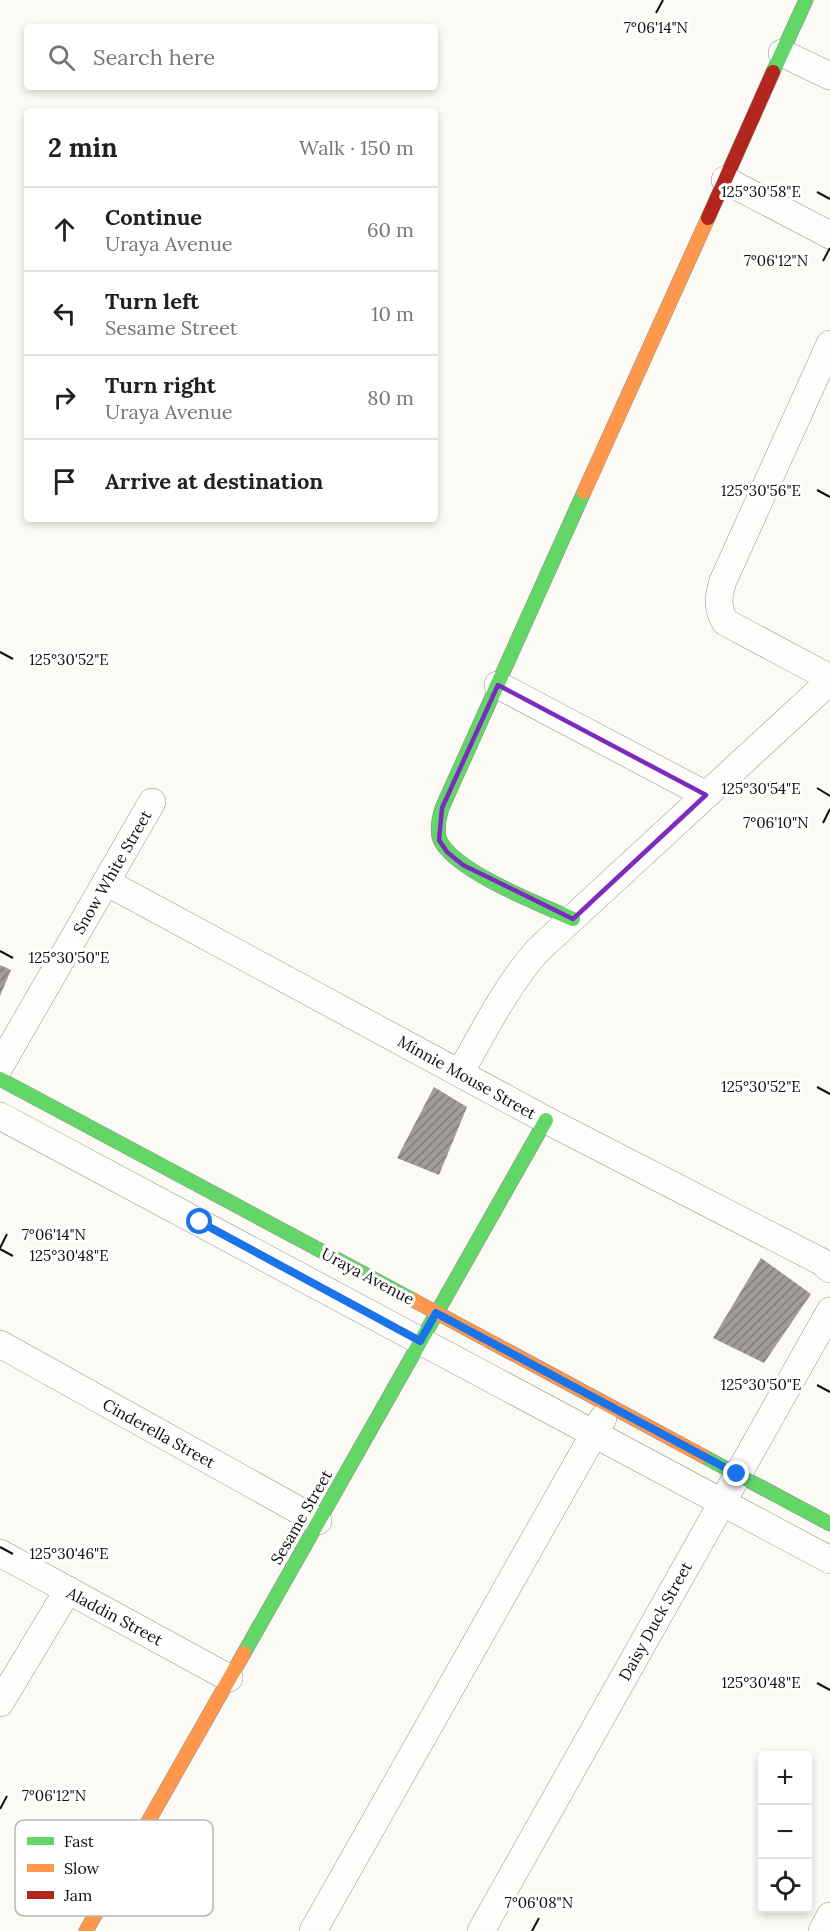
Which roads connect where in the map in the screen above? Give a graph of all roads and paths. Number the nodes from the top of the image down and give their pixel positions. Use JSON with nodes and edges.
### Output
{"nodes":[{"id":1,"x":806,"y":0,"type":"edge"},
{"id":2,"x":782,"y":53,"type":"junction"},
{"id":3,"x":830,"y":76,"type":"edge"},
{"id":4,"x":725,"y":180,"type":"junction"},
{"id":5,"x":830,"y":235,"type":"edge"},
{"id":6,"x":830,"y":344,"type":"edge"},
{"id":7,"x":830,"y":679,"type":"edge"},
{"id":8,"x":498,"y":685,"type":"junction"},
{"id":9,"x":706,"y":795,"type":"junction"},
{"id":10,"x":152,"y":802,"type":"dead end"},
{"id":11,"x":106,"y":882,"type":"junction"},
{"id":12,"x":573,"y":920,"type":"junction"},
{"id":13,"x":0,"y":1066,"type":"edge"},
{"id":14,"x":460,"y":1073,"type":"junction"},
{"id":15,"x":0,"y":1079,"type":"edge"},
{"id":16,"x":0,"y":1116,"type":"edge"},
{"id":17,"x":546,"y":1120,"type":"junction"},
{"id":18,"x":215,"y":1194,"type":"junction"},
{"id":19,"x":200,"y":1222,"type":"junction"},
{"id":20,"x":830,"y":1269,"type":"edge"},
{"id":21,"x":830,"y":1311,"type":"edge"},
{"id":22,"x":436,"y":1313,"type":"junction"},
{"id":23,"x":420,"y":1341,"type":"junction"},
{"id":24,"x":0,"y":1344,"type":"edge"},
{"id":25,"x":609,"y":1406,"type":"junction"},
{"id":26,"x":594,"y":1434,"type":"junction"},
{"id":27,"x":737,"y":1474,"type":"junction"},
{"id":28,"x":722,"y":1502,"type":"junction"},
{"id":29,"x":318,"y":1521,"type":"junction"},
{"id":30,"x":830,"y":1524,"type":"edge"},
{"id":31,"x":0,"y":1553,"type":"edge"},
{"id":32,"x":830,"y":1560,"type":"edge"},
{"id":33,"x":68,"y":1590,"type":"junction"},
{"id":34,"x":230,"y":1678,"type":"junction"},
{"id":35,"x":0,"y":1703,"type":"edge"},
{"id":36,"x":149,"y":1820,"type":"edge"},
{"id":37,"x":95,"y":1916,"type":"edge"},
{"id":38,"x":830,"y":1916,"type":"edge"},
{"id":39,"x":86,"y":1931,"type":"edge"},
{"id":40,"x":313,"y":1931,"type":"edge"},
{"id":41,"x":481,"y":1931,"type":"edge"},
{"id":42,"x":822,"y":1931,"type":"edge"}],
"edges":[{"from":1,"to":2,"type":"street"},
{"from":2,"to":3,"type":"street"},
{"from":2,"to":4,"type":"street"},
{"from":4,"to":5,"type":"street"},
{"from":4,"to":8,"type":"street"},
{"from":6,"to":7,"type":"street"},
{"from":7,"to":9,"type":"street"},
{"from":8,"to":9,"type":"street"},
{"from":8,"to":12,"type":"street"},
{"from":9,"to":12,"type":"street"},
{"from":10,"to":11,"type":"street","name":"Snow White Street"},
{"from":11,"to":13,"type":"street","name":"Snow White Street"},
{"from":11,"to":14,"type":"street","name":"Minnie Mouse Street"},
{"from":12,"to":14,"type":"street"},
{"from":14,"to":17,"type":"street","name":"Minnie Mouse Street"},
{"from":15,"to":18,"type":"street","name":"Uraya Avenue"},
{"from":16,"to":19,"type":"street","name":"Uraya Avenue"},
{"from":17,"to":20,"type":"street","name":"Minnie Mouse Street"},
{"from":17,"to":22,"type":"street","name":"Sesame Street"},
{"from":18,"to":19,"type":"street"},
{"from":18,"to":22,"type":"street","name":"Uraya Avenue"},
{"from":19,"to":23,"type":"street","name":"Uraya Avenue"},
{"from":21,"to":27,"type":"street","name":"Daisy Duck Street"},
{"from":22,"to":23,"type":"street","name":"Sesame Street"},
{"from":22,"to":25,"type":"street","name":"Uraya Avenue"},
{"from":23,"to":26,"type":"street","name":"Uraya Avenue"},
{"from":23,"to":29,"type":"street","name":"Sesame Street"},
{"from":24,"to":29,"type":"street","name":"Cinderella Street"},
{"from":25,"to":26,"type":"street"},
{"from":25,"to":27,"type":"street","name":"Uraya Avenue"},
{"from":26,"to":28,"type":"street","name":"Uraya Avenue"},
{"from":26,"to":40,"type":"street"},
{"from":27,"to":28,"type":"street","name":"Daisy Duck Street"},
{"from":27,"to":30,"type":"street","name":"Uraya Avenue"},
{"from":28,"to":32,"type":"street","name":"Uraya Avenue"},
{"from":28,"to":41,"type":"street","name":"Daisy Duck Street"},
{"from":29,"to":34,"type":"street","name":"Sesame Street"},
{"from":31,"to":33,"type":"street","name":"Aladdin Street"},
{"from":33,"to":34,"type":"street","name":"Aladdin Street"},
{"from":33,"to":35,"type":"street"},
{"from":34,"to":36,"type":"street","name":"Sesame Street"},
{"from":37,"to":39,"type":"street","name":"Sesame Street"},
{"from":38,"to":42,"type":"street"}]}
